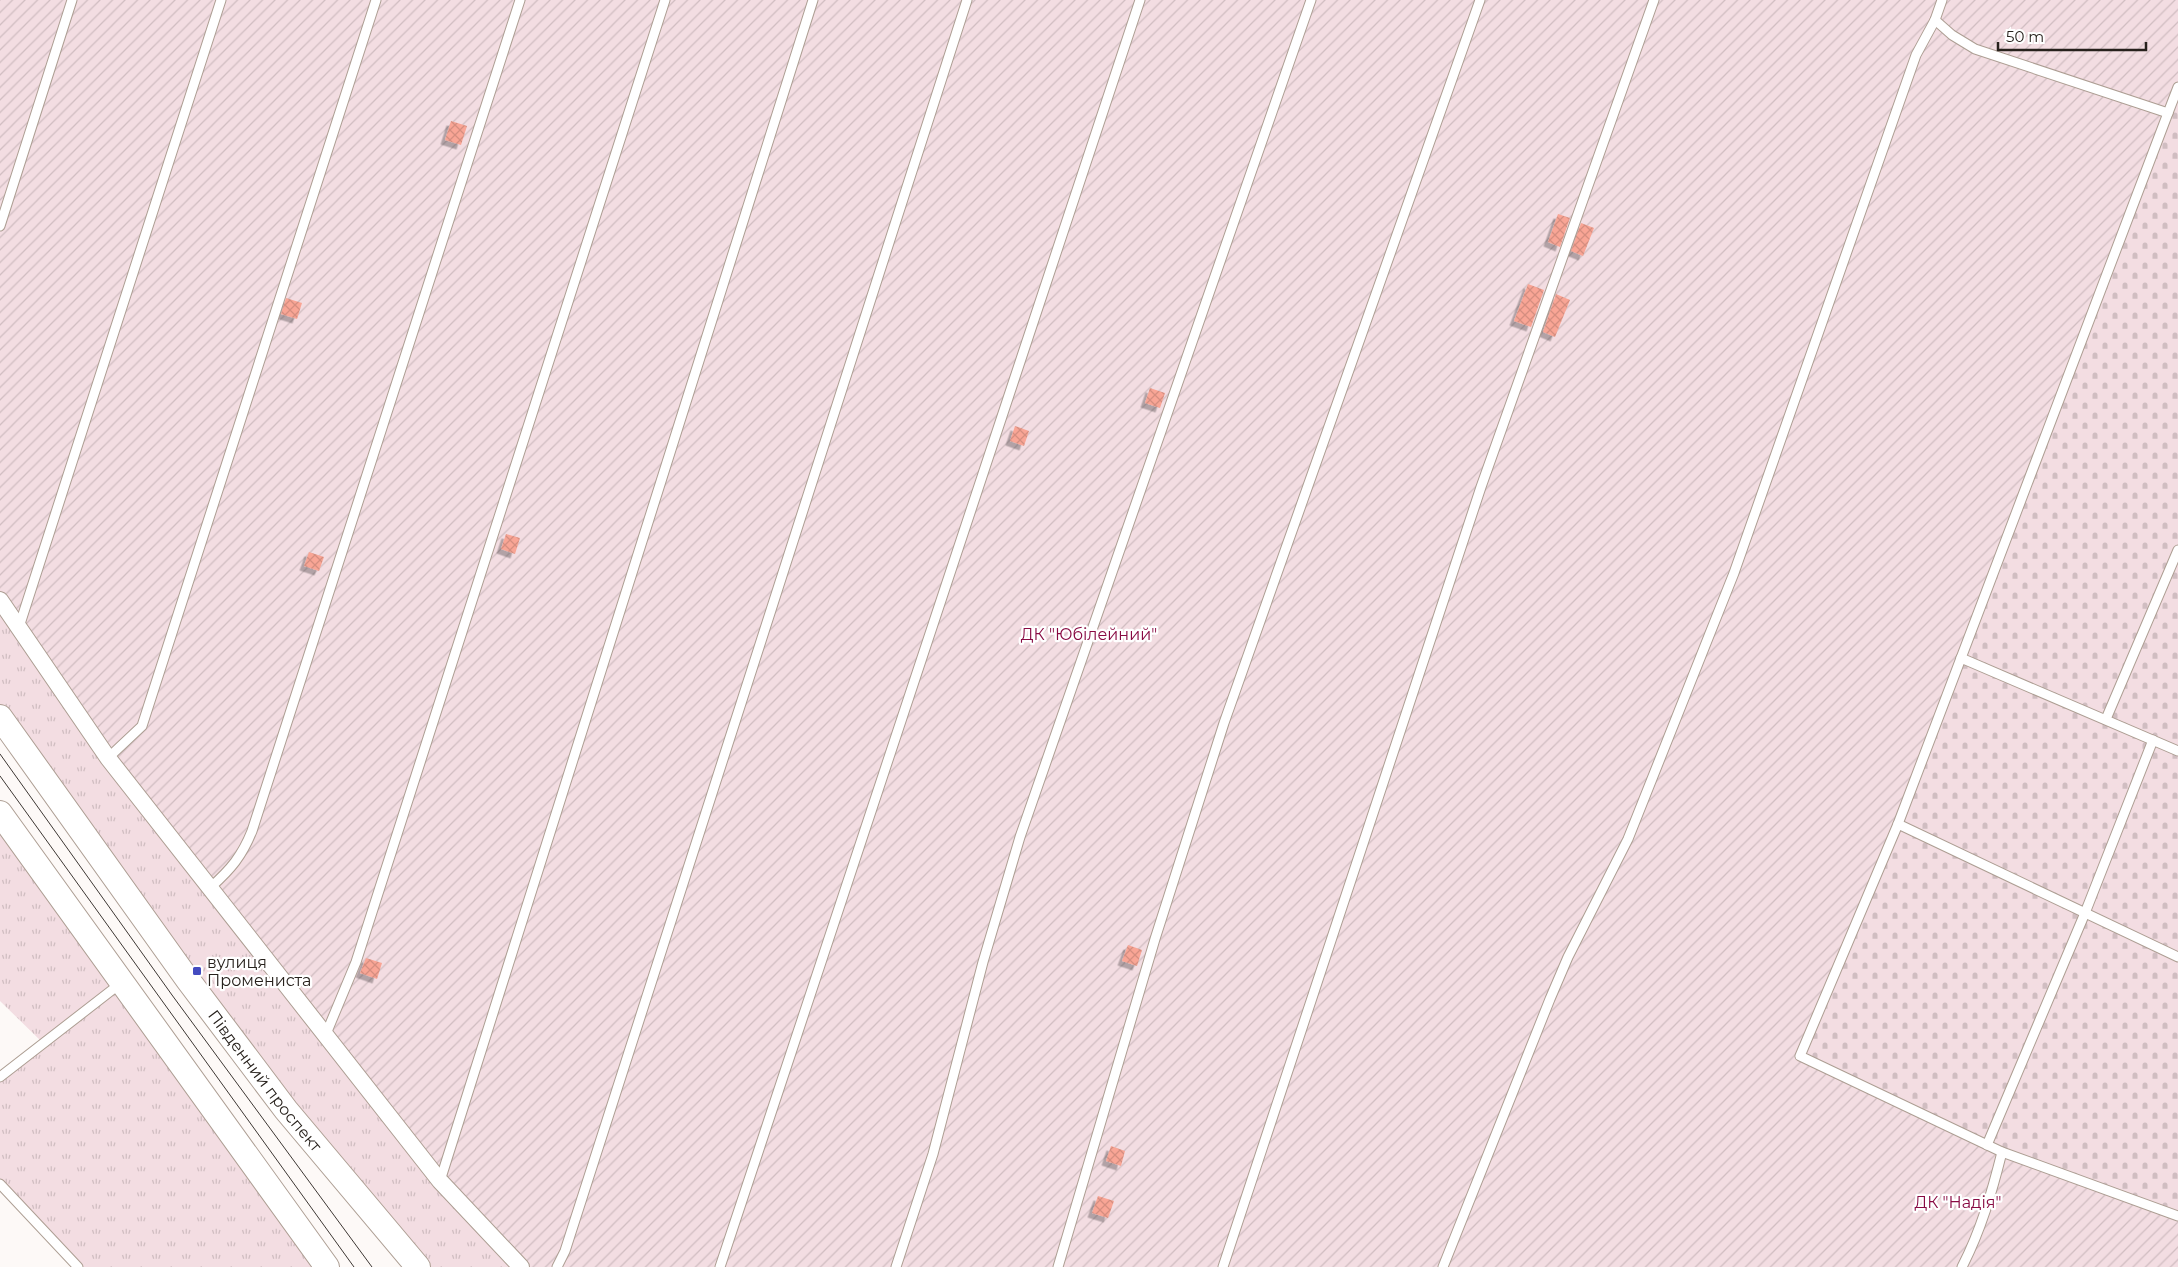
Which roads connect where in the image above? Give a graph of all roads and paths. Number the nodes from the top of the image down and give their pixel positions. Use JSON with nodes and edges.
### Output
{"nodes":[{"id":1,"x":72,"y":0,"type":"edge"},
{"id":2,"x":221,"y":0,"type":"edge"},
{"id":3,"x":376,"y":0,"type":"edge"},
{"id":4,"x":520,"y":0,"type":"edge"},
{"id":5,"x":665,"y":0,"type":"edge"},
{"id":6,"x":813,"y":0,"type":"edge"},
{"id":7,"x":967,"y":0,"type":"edge"},
{"id":8,"x":1140,"y":0,"type":"edge"},
{"id":9,"x":1311,"y":0,"type":"edge"},
{"id":10,"x":1480,"y":0,"type":"edge"},
{"id":11,"x":1654,"y":0,"type":"edge"},
{"id":12,"x":1942,"y":0,"type":"edge"},
{"id":13,"x":1935,"y":20,"type":"junction"},
{"id":14,"x":2178,"y":87,"type":"edge"},
{"id":15,"x":2175,"y":103,"type":"edge"},
{"id":16,"x":2168,"y":113,"type":"junction"},
{"id":17,"x":0,"y":226,"type":"edge"},
{"id":18,"x":2178,"y":550,"type":"edge"},
{"id":19,"x":0,"y":600,"type":"edge"},
{"id":20,"x":19,"y":627,"type":"junction"},
{"id":21,"x":1961,"y":658,"type":"junction"},
{"id":22,"x":0,"y":717,"type":"edge"},
{"id":23,"x":2106,"y":719,"type":"junction"},
{"id":24,"x":2153,"y":740,"type":"junction"},
{"id":25,"x":2178,"y":751,"type":"edge"},
{"id":26,"x":108,"y":758,"type":"junction"},
{"id":27,"x":0,"y":813,"type":"edge"},
{"id":28,"x":1898,"y":824,"type":"junction"},
{"id":29,"x":211,"y":888,"type":"junction"},
{"id":30,"x":2085,"y":913,"type":"junction"},
{"id":31,"x":2178,"y":957,"type":"edge"},
{"id":32,"x":121,"y":983,"type":"junction"},
{"id":33,"x":326,"y":1034,"type":"junction"},
{"id":34,"x":0,"y":1077,"type":"edge"},
{"id":35,"x":1987,"y":1145,"type":"junction"},
{"id":36,"x":2002,"y":1152,"type":"junction"},
{"id":37,"x":440,"y":1181,"type":"junction"},
{"id":38,"x":0,"y":1184,"type":"edge"},
{"id":39,"x":2178,"y":1216,"type":"edge"},
{"id":40,"x":78,"y":1267,"type":"edge"},
{"id":41,"x":327,"y":1267,"type":"edge"},
{"id":42,"x":418,"y":1267,"type":"edge"},
{"id":43,"x":521,"y":1267,"type":"edge"},
{"id":44,"x":557,"y":1267,"type":"edge"},
{"id":45,"x":720,"y":1267,"type":"edge"},
{"id":46,"x":896,"y":1267,"type":"edge"},
{"id":47,"x":1058,"y":1267,"type":"edge"},
{"id":48,"x":1223,"y":1267,"type":"edge"},
{"id":49,"x":1443,"y":1267,"type":"edge"},
{"id":50,"x":1962,"y":1267,"type":"edge"}],
"edges":[{"from":1,"to":17,"type":"lane"},
{"from":2,"to":20,"type":"lane"},
{"from":3,"to":26,"type":"lane"},
{"from":4,"to":29,"type":"lane"},
{"from":5,"to":33,"type":"lane"},
{"from":6,"to":37,"type":"lane"},
{"from":7,"to":44,"type":"lane"},
{"from":8,"to":45,"type":"lane"},
{"from":9,"to":46,"type":"lane"},
{"from":10,"to":47,"type":"lane"},
{"from":11,"to":48,"type":"lane"},
{"from":12,"to":13,"type":"lane"},
{"from":13,"to":16,"type":"lane"},
{"from":13,"to":49,"type":"lane"},
{"from":14,"to":15,"type":"lane"},
{"from":15,"to":16,"type":"lane"},
{"from":16,"to":21,"type":"lane"},
{"from":18,"to":23,"type":"lane"},
{"from":19,"to":20,"type":"street"},
{"from":20,"to":26,"type":"street"},
{"from":21,"to":23,"type":"lane"},
{"from":21,"to":28,"type":"lane"},
{"from":22,"to":42,"type":"main road","name":"Південний проспект"},
{"from":23,"to":24,"type":"lane"},
{"from":24,"to":25,"type":"lane"},
{"from":24,"to":30,"type":"lane"},
{"from":26,"to":29,"type":"street"},
{"from":27,"to":32,"type":"main road"},
{"from":28,"to":30,"type":"lane"},
{"from":28,"to":35,"type":"lane"},
{"from":29,"to":33,"type":"street"},
{"from":30,"to":31,"type":"lane"},
{"from":30,"to":35,"type":"lane"},
{"from":32,"to":34,"type":"lane"},
{"from":32,"to":41,"type":"main road"},
{"from":33,"to":37,"type":"street"},
{"from":35,"to":36,"type":"lane"},
{"from":36,"to":39,"type":"lane"},
{"from":36,"to":50,"type":"lane"},
{"from":37,"to":43,"type":"street"},
{"from":38,"to":40,"type":"lane"}]}
